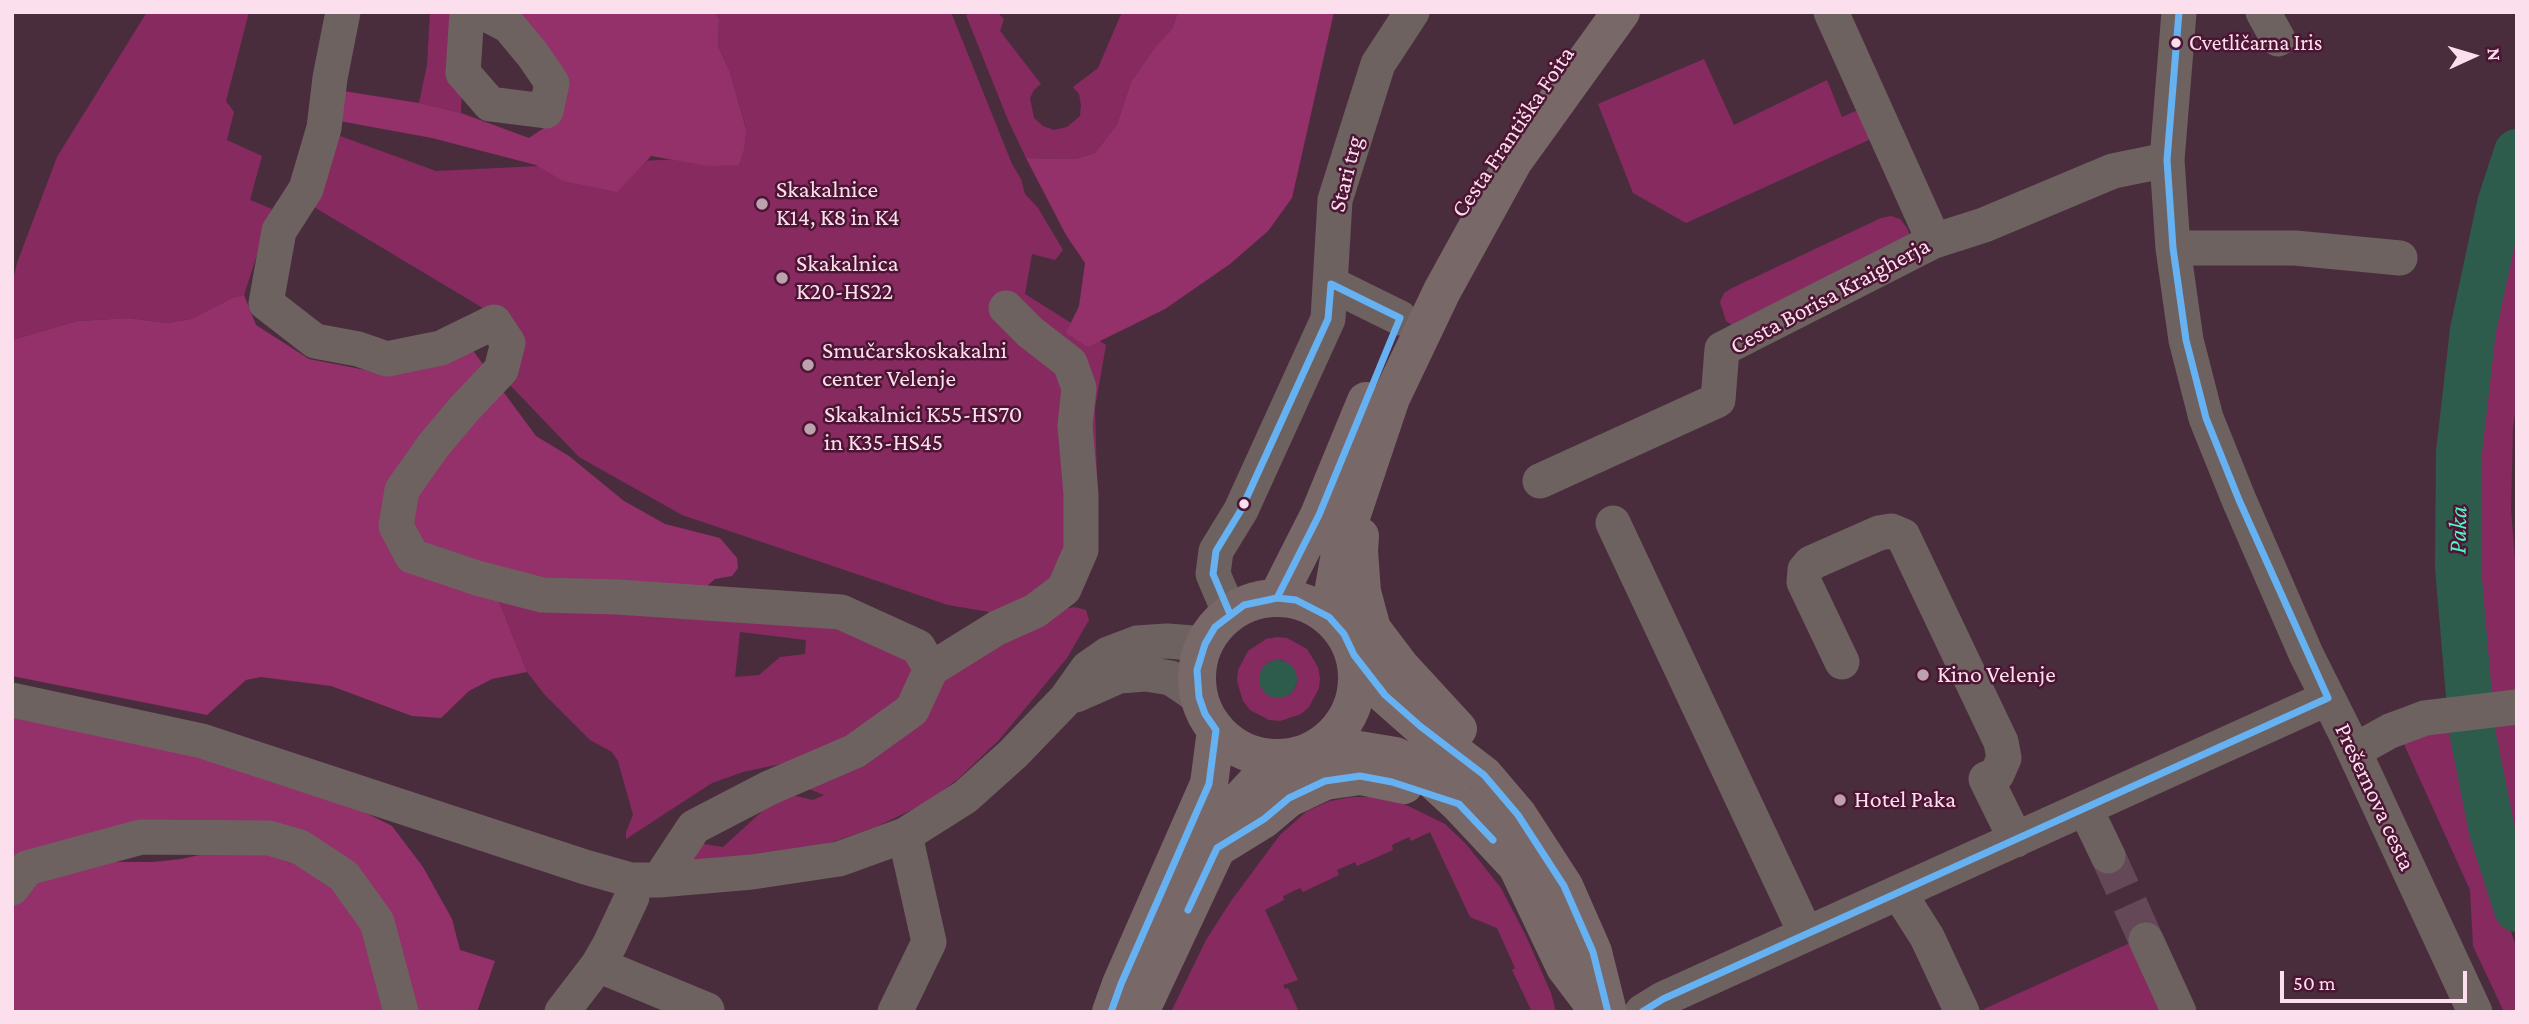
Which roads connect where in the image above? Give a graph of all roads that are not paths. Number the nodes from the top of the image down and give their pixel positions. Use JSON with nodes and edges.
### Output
{"nodes":[{"id":1,"x":343,"y":12,"type":"edge"},
{"id":2,"x":467,"y":12,"type":"edge"},
{"id":3,"x":482,"y":12,"type":"edge"},
{"id":4,"x":1412,"y":12,"type":"edge"},
{"id":5,"x":1596,"y":12,"type":"edge"},
{"id":6,"x":1621,"y":12,"type":"edge"},
{"id":7,"x":1831,"y":12,"type":"edge"},
{"id":8,"x":2179,"y":12,"type":"edge"},
{"id":9,"x":2167,"y":160,"type":"junction"},
{"id":10,"x":1934,"y":241,"type":"junction"},
{"id":11,"x":2173,"y":248,"type":"junction"},
{"id":12,"x":2400,"y":258,"type":"dead end"},
{"id":13,"x":1331,"y":284,"type":"junction"},
{"id":14,"x":1006,"y":308,"type":"dead end"},
{"id":15,"x":1400,"y":318,"type":"junction"},
{"id":16,"x":1366,"y":474,"type":"junction"},
{"id":17,"x":1540,"y":481,"type":"dead end"},
{"id":18,"x":1613,"y":523,"type":"dead end"},
{"id":19,"x":1277,"y":598,"type":"junction"},
{"id":20,"x":1230,"y":614,"type":"junction"},
{"id":21,"x":1328,"y":617,"type":"junction"},
{"id":22,"x":1205,"y":644,"type":"junction"},
{"id":23,"x":1354,"y":656,"type":"junction"},
{"id":24,"x":1842,"y":662,"type":"dead end"},
{"id":25,"x":931,"y":669,"type":"junction"},
{"id":26,"x":1199,"y":697,"type":"junction"},
{"id":27,"x":2328,"y":698,"type":"junction"},
{"id":28,"x":1066,"y":699,"type":"junction"},
{"id":29,"x":12,"y":700,"type":"edge"},
{"id":30,"x":2517,"y":707,"type":"edge"},
{"id":31,"x":1216,"y":730,"type":"junction"},
{"id":32,"x":1311,"y":750,"type":"junction"},
{"id":33,"x":2354,"y":751,"type":"junction"},
{"id":34,"x":1484,"y":775,"type":"junction"},
{"id":35,"x":1459,"y":804,"type":"junction"},
{"id":36,"x":2085,"y":808,"type":"junction"},
{"id":37,"x":905,"y":835,"type":"junction"},
{"id":38,"x":2016,"y":840,"type":"junction"},
{"id":39,"x":1217,"y":848,"type":"junction"},
{"id":40,"x":2108,"y":856,"type":"tunnel mouth"},
{"id":41,"x":645,"y":880,"type":"junction"},
{"id":42,"x":12,"y":888,"type":"edge"},
{"id":43,"x":1899,"y":893,"type":"junction"},
{"id":44,"x":1806,"y":934,"type":"junction"},
{"id":45,"x":2147,"y":940,"type":"tunnel mouth"},
{"id":46,"x":598,"y":965,"type":"junction"},
{"id":47,"x":557,"y":1009,"type":"edge"},
{"id":48,"x":707,"y":1010,"type":"dead end"},
{"id":49,"x":401,"y":1012,"type":"edge"},
{"id":50,"x":895,"y":1012,"type":"edge"},
{"id":51,"x":1111,"y":1012,"type":"edge"},
{"id":52,"x":1140,"y":1012,"type":"edge"},
{"id":53,"x":1599,"y":1012,"type":"edge"},
{"id":54,"x":1608,"y":1012,"type":"edge"},
{"id":55,"x":1642,"y":1012,"type":"edge"},
{"id":56,"x":1962,"y":1012,"type":"edge"},
{"id":57,"x":2179,"y":1012,"type":"edge"},
{"id":58,"x":2474,"y":1012,"type":"edge"}],
"edges":[{"from":1,"to":25,"type":"street"},
{"from":2,"to":3,"type":"street"},
{"from":4,"to":13,"type":"street","name":"Stari trg"},
{"from":5,"to":15,"type":"main road","name":"Cesta Františka Foita"},
{"from":6,"to":16,"type":"main road","name":"Cesta Františka Foita"},
{"from":7,"to":10,"type":"street"},
{"from":8,"to":9,"type":"street","name":"Prešernova cesta"},
{"from":9,"to":10,"type":"street","name":"Cesta Borisa Kraigherja"},
{"from":9,"to":11,"type":"street","name":"Prešernova cesta"},
{"from":10,"to":17,"type":"street","name":"Cesta Borisa Kraigherja"},
{"from":11,"to":12,"type":"street"},
{"from":11,"to":27,"type":"street","name":"Prešernova cesta"},
{"from":13,"to":15,"type":"street"},
{"from":13,"to":20,"type":"street","name":"Stari trg"},
{"from":14,"to":25,"type":"street"},
{"from":15,"to":19,"type":"main road","name":"Cesta Františka Foita"},
{"from":16,"to":21,"type":"main road","name":"Cesta Františka Foita"},
{"from":16,"to":34,"type":"main road","name":"Cesta Františka Foita"},
{"from":18,"to":44,"type":"street"},
{"from":19,"to":20,"type":"main road"},
{"from":19,"to":21,"type":"main road"},
{"from":20,"to":22,"type":"main road"},
{"from":21,"to":23,"type":"main road"},
{"from":22,"to":26,"type":"main road"},
{"from":22,"to":28,"type":"street"},
{"from":23,"to":32,"type":"main road"},
{"from":23,"to":34,"type":"main road"},
{"from":24,"to":38,"type":"street"},
{"from":25,"to":41,"type":"street"},
{"from":26,"to":28,"type":"street"},
{"from":26,"to":31,"type":"main road"},
{"from":27,"to":33,"type":"street","name":"Prešernova cesta"},
{"from":27,"to":36,"type":"street"},
{"from":28,"to":37,"type":"street"},
{"from":29,"to":41,"type":"street"},
{"from":30,"to":33,"type":"street"},
{"from":31,"to":32,"type":"main road"},
{"from":31,"to":51,"type":"main road"},
{"from":32,"to":35,"type":"main road"},
{"from":32,"to":39,"type":"main road"},
{"from":33,"to":58,"type":"street","name":"Prešernova cesta"},
{"from":34,"to":54,"type":"main road"},
{"from":35,"to":39,"type":"main road"},
{"from":35,"to":53,"type":"main road"},
{"from":36,"to":38,"type":"street"},
{"from":36,"to":40,"type":"street"},
{"from":37,"to":41,"type":"street"},
{"from":37,"to":50,"type":"street"},
{"from":38,"to":43,"type":"street"},
{"from":39,"to":52,"type":"main road"},
{"from":41,"to":46,"type":"street"},
{"from":42,"to":49,"type":"street"},
{"from":43,"to":44,"type":"street"},
{"from":43,"to":56,"type":"street"},
{"from":44,"to":55,"type":"street"},
{"from":45,"to":57,"type":"street"},
{"from":46,"to":47,"type":"street"},
{"from":46,"to":48,"type":"street"}]}
